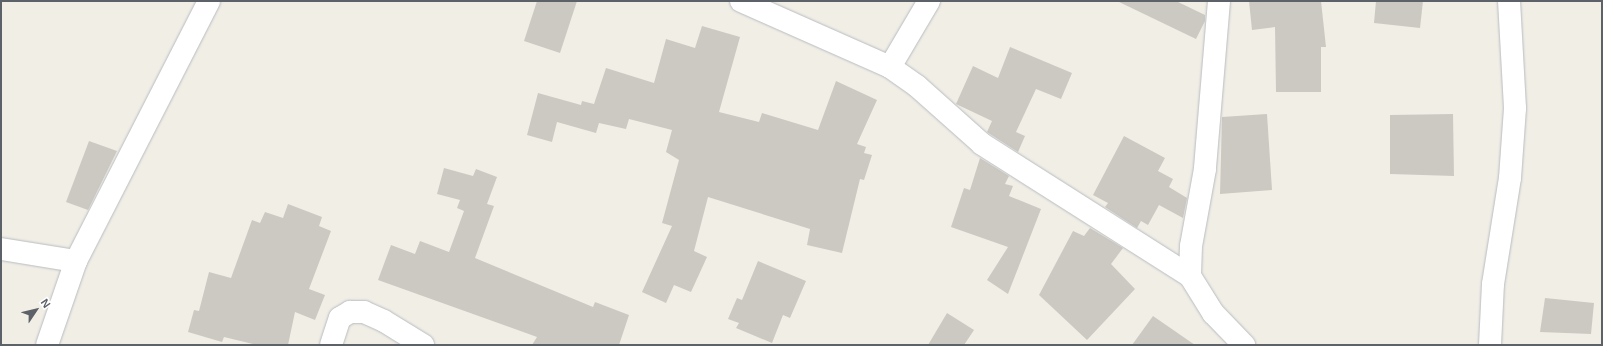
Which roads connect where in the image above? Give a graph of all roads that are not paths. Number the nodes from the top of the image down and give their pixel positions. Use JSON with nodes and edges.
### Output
{"nodes":[{"id":1,"x":209,"y":1,"type":"edge"},
{"id":2,"x":741,"y":1,"type":"edge"},
{"id":3,"x":929,"y":1,"type":"edge"},
{"id":4,"x":1219,"y":1,"type":"edge"},
{"id":5,"x":1509,"y":1,"type":"edge"},
{"id":6,"x":890,"y":67,"type":"junction"},
{"id":7,"x":1,"y":249,"type":"edge"},
{"id":8,"x":76,"y":261,"type":"junction"},
{"id":9,"x":1190,"y":276,"type":"junction"},
{"id":10,"x":47,"y":345,"type":"edge"},
{"id":11,"x":331,"y":345,"type":"edge"},
{"id":12,"x":423,"y":345,"type":"edge"},
{"id":13,"x":1244,"y":345,"type":"edge"},
{"id":14,"x":1490,"y":345,"type":"edge"}],
"edges":[{"from":1,"to":8,"type":"street"},
{"from":2,"to":6,"type":"street"},
{"from":3,"to":6,"type":"street"},
{"from":4,"to":9,"type":"street"},
{"from":5,"to":14,"type":"street"},
{"from":6,"to":9,"type":"street"},
{"from":7,"to":8,"type":"street"},
{"from":8,"to":10,"type":"street"},
{"from":9,"to":13,"type":"street"},
{"from":11,"to":12,"type":"street"}]}
